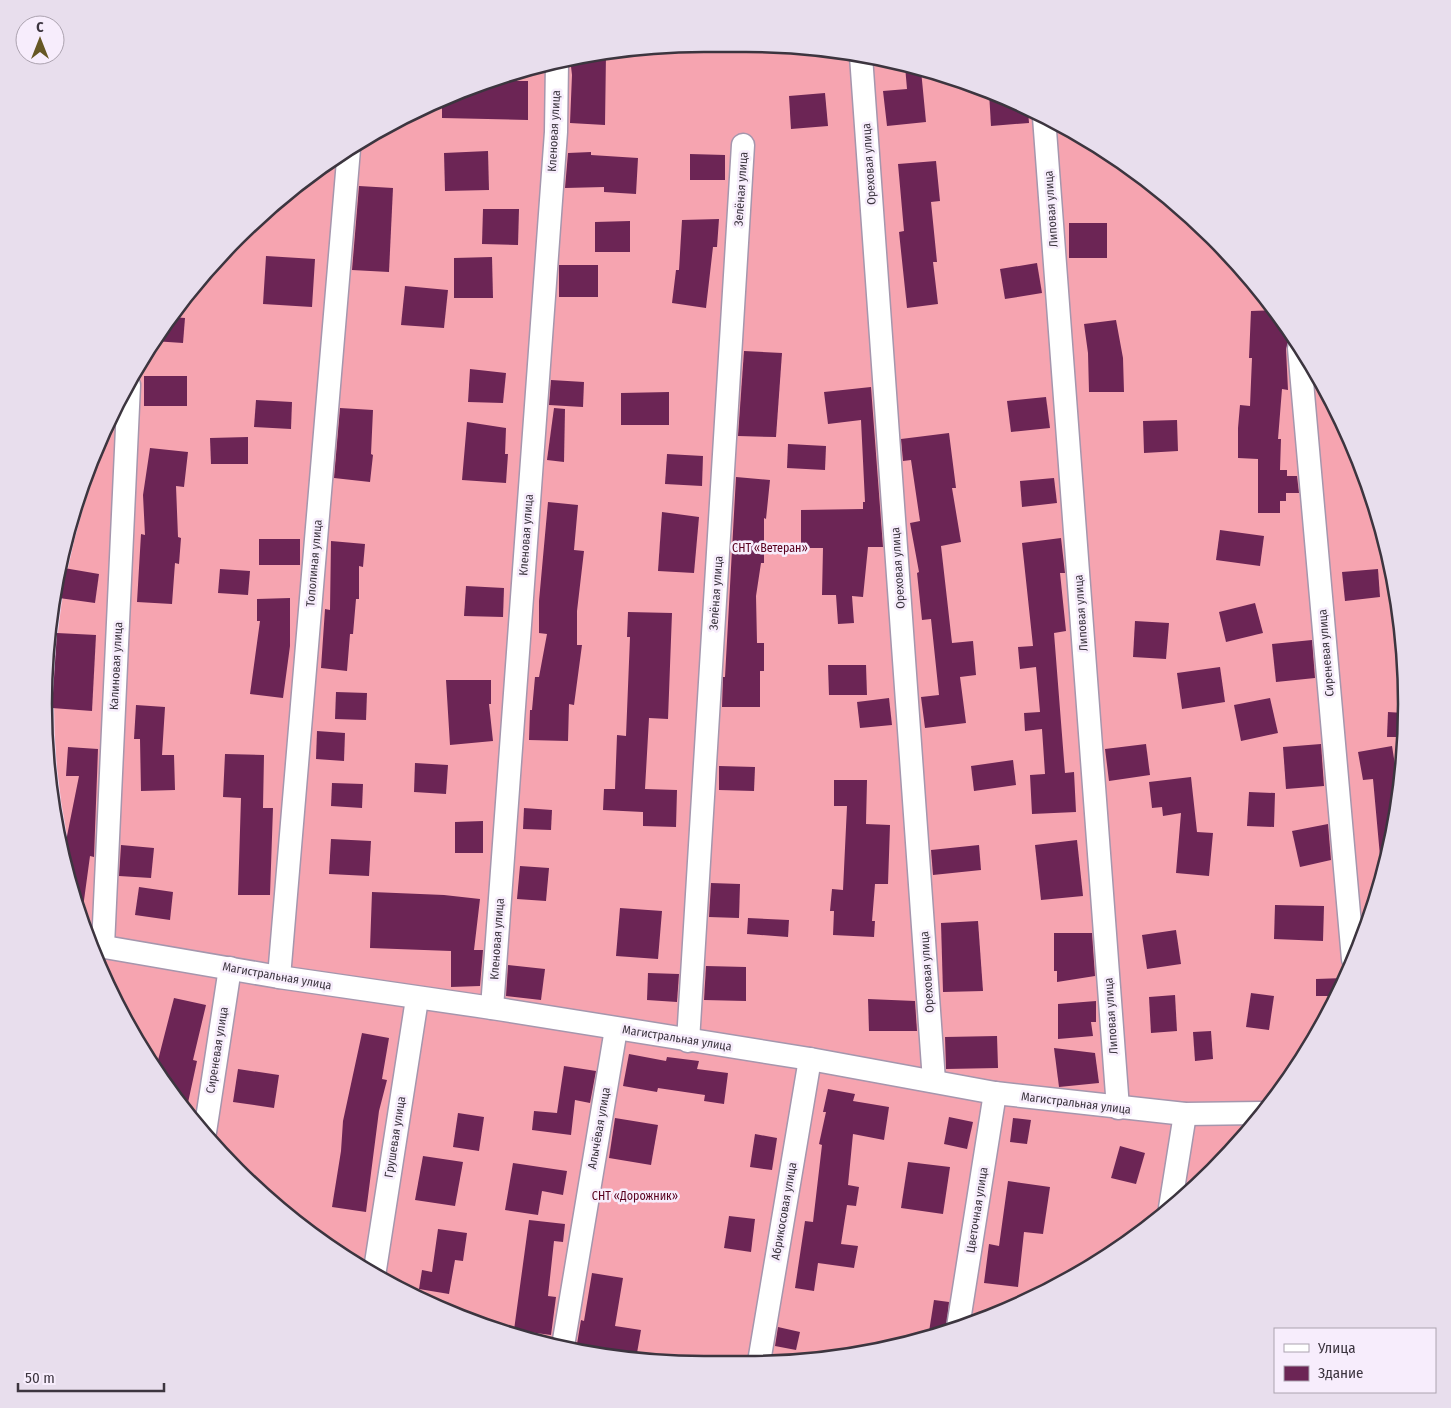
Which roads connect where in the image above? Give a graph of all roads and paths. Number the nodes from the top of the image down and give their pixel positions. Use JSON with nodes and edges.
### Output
{"nodes":[{"id":1,"x":861,"y":63,"type":"edge"},
{"id":2,"x":557,"y":70,"type":"edge"},
{"id":3,"x":1045,"y":125,"type":"edge"},
{"id":4,"x":743,"y":146,"type":"dead end"},
{"id":5,"x":348,"y":158,"type":"edge"},
{"id":6,"x":1300,"y":360,"type":"edge"},
{"id":7,"x":128,"y":401,"type":"edge"},
{"id":8,"x":98,"y":943,"type":"edge"},
{"id":9,"x":99,"y":946,"type":"edge"},
{"id":10,"x":1352,"y":946,"type":"edge"},
{"id":11,"x":230,"y":968,"type":"junction"},
{"id":12,"x":280,"y":978,"type":"junction"},
{"id":13,"x":417,"y":999,"type":"junction"},
{"id":14,"x":492,"y":1008,"type":"junction"},
{"id":15,"x":616,"y":1028,"type":"junction"},
{"id":16,"x":688,"y":1041,"type":"junction"},
{"id":17,"x":810,"y":1059,"type":"junction"},
{"id":18,"x":934,"y":1081,"type":"junction"},
{"id":19,"x":995,"y":1093,"type":"junction"},
{"id":20,"x":1118,"y":1108,"type":"junction"},
{"id":21,"x":1254,"y":1113,"type":"edge"},
{"id":22,"x":1185,"y":1114,"type":"junction"},
{"id":23,"x":205,"y":1123,"type":"edge"},
{"id":24,"x":1172,"y":1198,"type":"edge"},
{"id":25,"x":375,"y":1266,"type":"edge"},
{"id":26,"x":959,"y":1320,"type":"edge"},
{"id":27,"x":564,"y":1340,"type":"edge"},
{"id":28,"x":760,"y":1355,"type":"edge"}],
"edges":[{"from":1,"to":18,"type":"street","name":"Ореховая улица"},
{"from":2,"to":14,"type":"street","name":"Кленовая улица"},
{"from":3,"to":20,"type":"street","name":"Липовая улица"},
{"from":4,"to":16,"type":"street","name":"Зелёная улица"},
{"from":5,"to":12,"type":"street","name":"Тополиная улица"},
{"from":6,"to":10,"type":"street","name":"Сиреневая улица"},
{"from":7,"to":8,"type":"street","name":"Калиновая улица"},
{"from":9,"to":11,"type":"street","name":"Магистральная улица"},
{"from":11,"to":12,"type":"street","name":"Магистральная улица"},
{"from":11,"to":23,"type":"street","name":"Сиреневая улица"},
{"from":12,"to":13,"type":"street","name":"Магистральная улица"},
{"from":13,"to":14,"type":"street","name":"Магистральная улица"},
{"from":13,"to":25,"type":"street","name":"Грушевая улица"},
{"from":14,"to":15,"type":"street","name":"Магистральная улица"},
{"from":15,"to":16,"type":"street","name":"Магистральная улица"},
{"from":15,"to":27,"type":"street","name":"Алычёвая улица"},
{"from":16,"to":17,"type":"street","name":"Магистральная улица"},
{"from":17,"to":18,"type":"street","name":"Магистральная улица"},
{"from":17,"to":28,"type":"street","name":"Абрикосовая улица"},
{"from":18,"to":19,"type":"street","name":"Магистральная улица"},
{"from":19,"to":20,"type":"street","name":"Магистральная улица"},
{"from":19,"to":26,"type":"street","name":"Цветочная улица"},
{"from":20,"to":22,"type":"street","name":"Магистральная улица"},
{"from":21,"to":22,"type":"street","name":"Магистральная улица"},
{"from":22,"to":24,"type":"street"}]}
